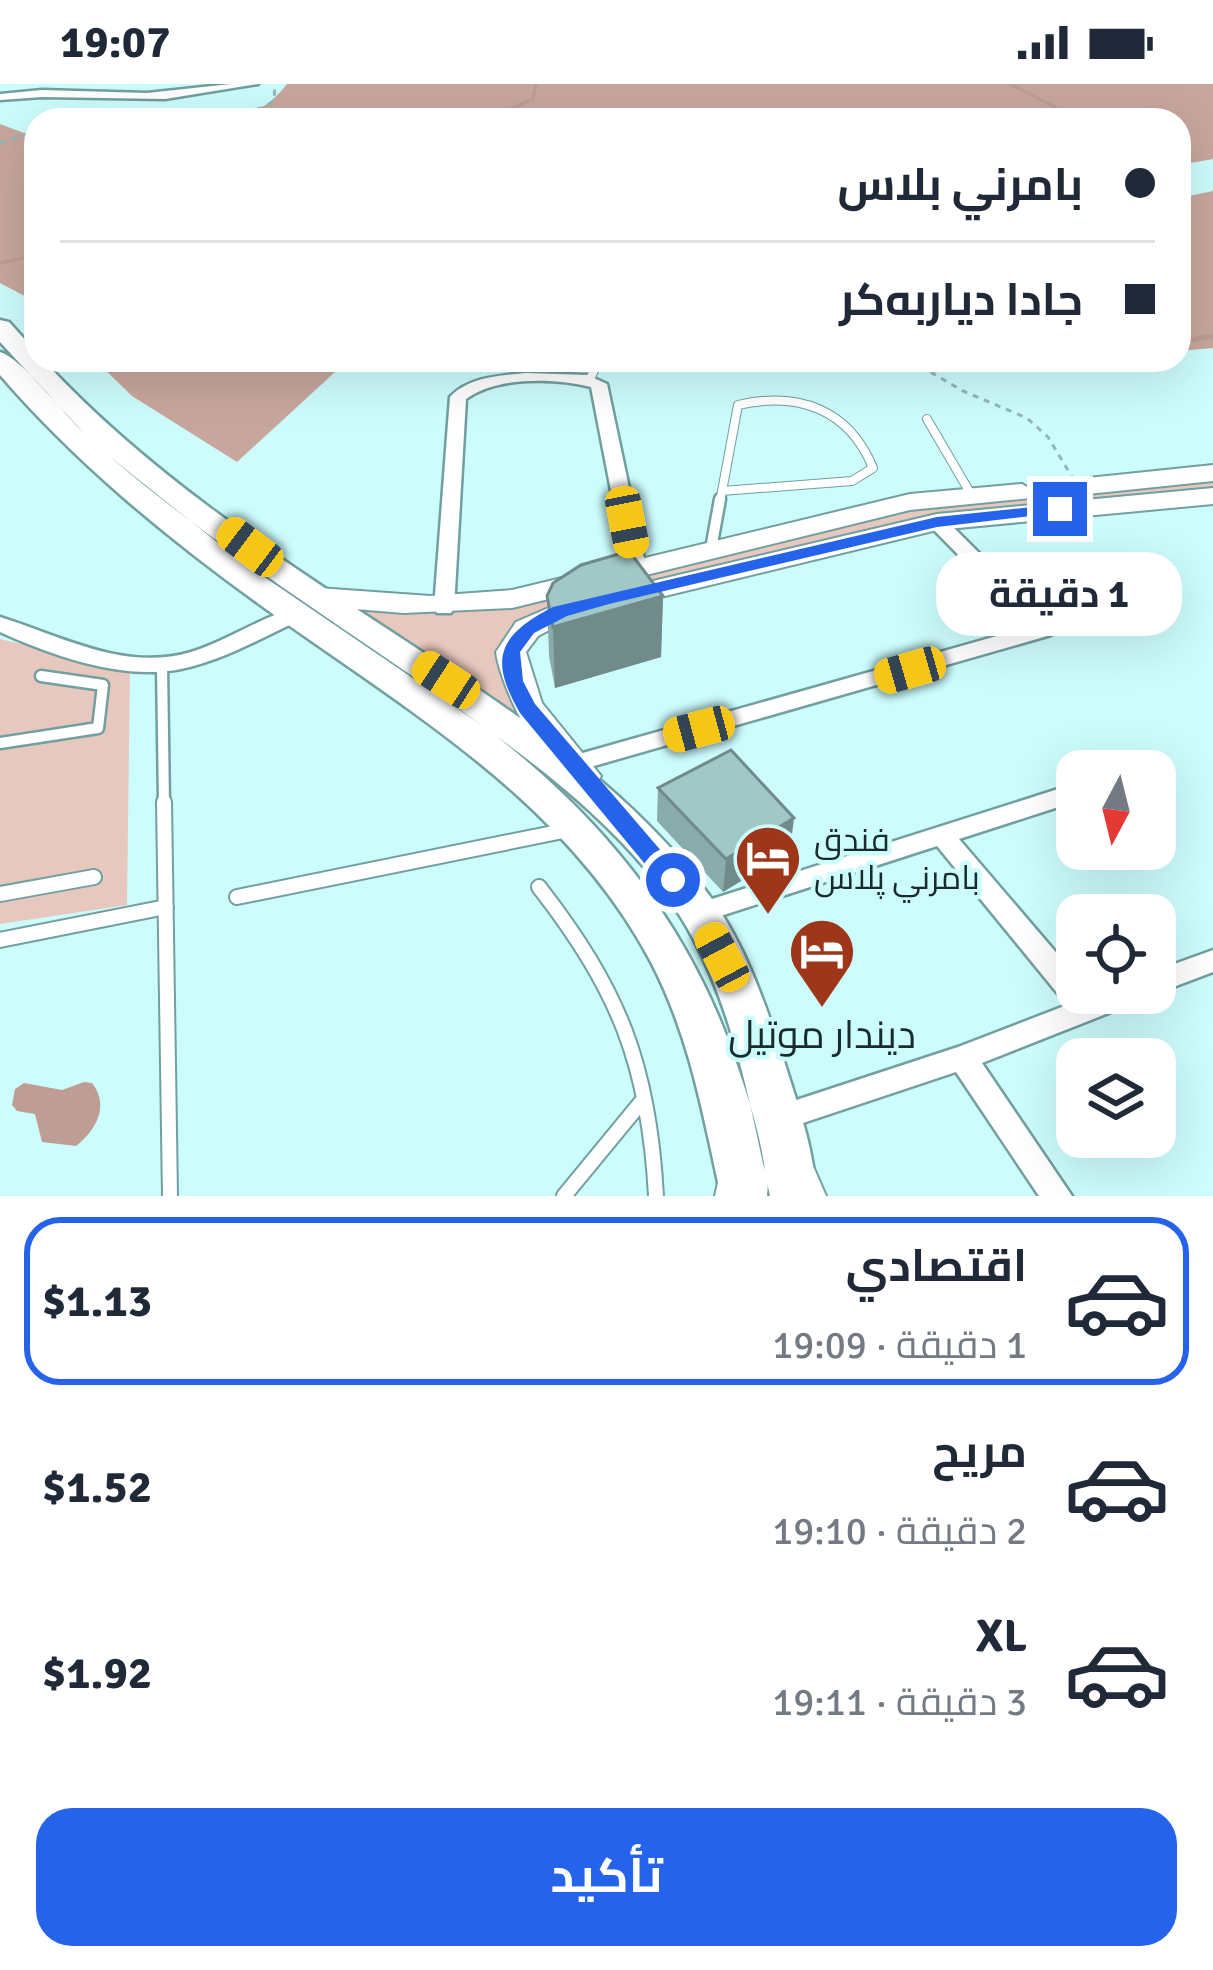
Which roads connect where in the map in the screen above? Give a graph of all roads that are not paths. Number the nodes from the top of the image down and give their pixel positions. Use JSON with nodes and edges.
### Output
{"nodes":[{"id":1,"x":252,"y":84,"type":"edge"},
{"id":2,"x":0,"y":97,"type":"edge"},
{"id":3,"x":0,"y":327,"type":"edge"},
{"id":4,"x":24,"y":352,"type":"edge"},
{"id":5,"x":0,"y":360,"type":"edge"},
{"id":6,"x":43,"y":372,"type":"edge"},
{"id":7,"x":567,"y":372,"type":"edge"},
{"id":8,"x":596,"y":372,"type":"edge"},
{"id":9,"x":927,"y":418,"type":"dead end"},
{"id":10,"x":1213,"y":473,"type":"edge"},
{"id":11,"x":722,"y":491,"type":"junction"},
{"id":12,"x":972,"y":496,"type":"junction"},
{"id":13,"x":1213,"y":496,"type":"edge"},
{"id":14,"x":937,"y":522,"type":"junction"},
{"id":15,"x":724,"y":554,"type":"junction"},
{"id":16,"x":636,"y":568,"type":"junction"},
{"id":17,"x":307,"y":606,"type":"junction"},
{"id":18,"x":444,"y":608,"type":"junction"},
{"id":19,"x":0,"y":625,"type":"edge"},
{"id":20,"x":162,"y":665,"type":"junction"},
{"id":21,"x":41,"y":676,"type":"dead end"},
{"id":22,"x":0,"y":743,"type":"edge"},
{"id":23,"x":573,"y":764,"type":"junction"},
{"id":24,"x":1056,"y":799,"type":"edge"},
{"id":25,"x":620,"y":817,"type":"junction"},
{"id":26,"x":578,"y":828,"type":"junction"},
{"id":27,"x":943,"y":835,"type":"junction"},
{"id":28,"x":94,"y":877,"type":"dead end"},
{"id":29,"x":538,"y":887,"type":"dead end"},
{"id":30,"x":0,"y":894,"type":"edge"},
{"id":31,"x":237,"y":897,"type":"dead end"},
{"id":32,"x":166,"y":908,"type":"junction"},
{"id":33,"x":699,"y":913,"type":"junction"},
{"id":34,"x":0,"y":940,"type":"edge"},
{"id":35,"x":1213,"y":961,"type":"edge"},
{"id":36,"x":1056,"y":972,"type":"edge"},
{"id":37,"x":1176,"y":975,"type":"edge"},
{"id":38,"x":1074,"y":1014,"type":"edge"},
{"id":39,"x":962,"y":1058,"type":"junction"},
{"id":40,"x":643,"y":1100,"type":"junction"},
{"id":41,"x":779,"y":1118,"type":"junction"},
{"id":42,"x":768,"y":1189,"type":"edge"},
{"id":43,"x":170,"y":1196,"type":"edge"},
{"id":44,"x":564,"y":1196,"type":"edge"},
{"id":45,"x":656,"y":1196,"type":"edge"},
{"id":46,"x":1057,"y":1196,"type":"edge"}],
"edges":[{"from":1,"to":2,"type":"street"},
{"from":3,"to":4,"type":"main road"},
{"from":5,"to":17,"type":"main road"},
{"from":6,"to":17,"type":"main road"},
{"from":7,"to":18,"type":"street"},
{"from":8,"to":16,"type":"street"},
{"from":9,"to":12,"type":"lane"},
{"from":10,"to":12,"type":"main road"},
{"from":11,"to":11,"type":"lane"},
{"from":11,"to":15,"type":"lane"},
{"from":12,"to":15,"type":"main road"},
{"from":13,"to":14,"type":"main road"},
{"from":14,"to":15,"type":"main road"},
{"from":14,"to":23,"type":"street"},
{"from":15,"to":16,"type":"main road"},
{"from":15,"to":23,"type":"main road"},
{"from":16,"to":18,"type":"main road"},
{"from":17,"to":18,"type":"main road"},
{"from":17,"to":20,"type":"street"},
{"from":17,"to":25,"type":"main road"},
{"from":17,"to":26,"type":"main road"},
{"from":19,"to":20,"type":"street"},
{"from":20,"to":32,"type":"lane"},
{"from":21,"to":22,"type":"lane"},
{"from":23,"to":25,"type":"main road"},
{"from":24,"to":27,"type":"street"},
{"from":25,"to":33,"type":"main road"},
{"from":26,"to":31,"type":"lane"},
{"from":26,"to":42,"type":"main road"},
{"from":27,"to":33,"type":"street"},
{"from":27,"to":36,"type":"street"},
{"from":28,"to":30,"type":"lane"},
{"from":29,"to":40,"type":"lane"},
{"from":32,"to":34,"type":"lane"},
{"from":32,"to":43,"type":"lane"},
{"from":33,"to":41,"type":"main road"},
{"from":35,"to":37,"type":"street"},
{"from":38,"to":39,"type":"street"},
{"from":39,"to":41,"type":"street"},
{"from":39,"to":46,"type":"street"},
{"from":40,"to":44,"type":"lane"},
{"from":40,"to":45,"type":"lane"},
{"from":41,"to":42,"type":"main road"}]}
